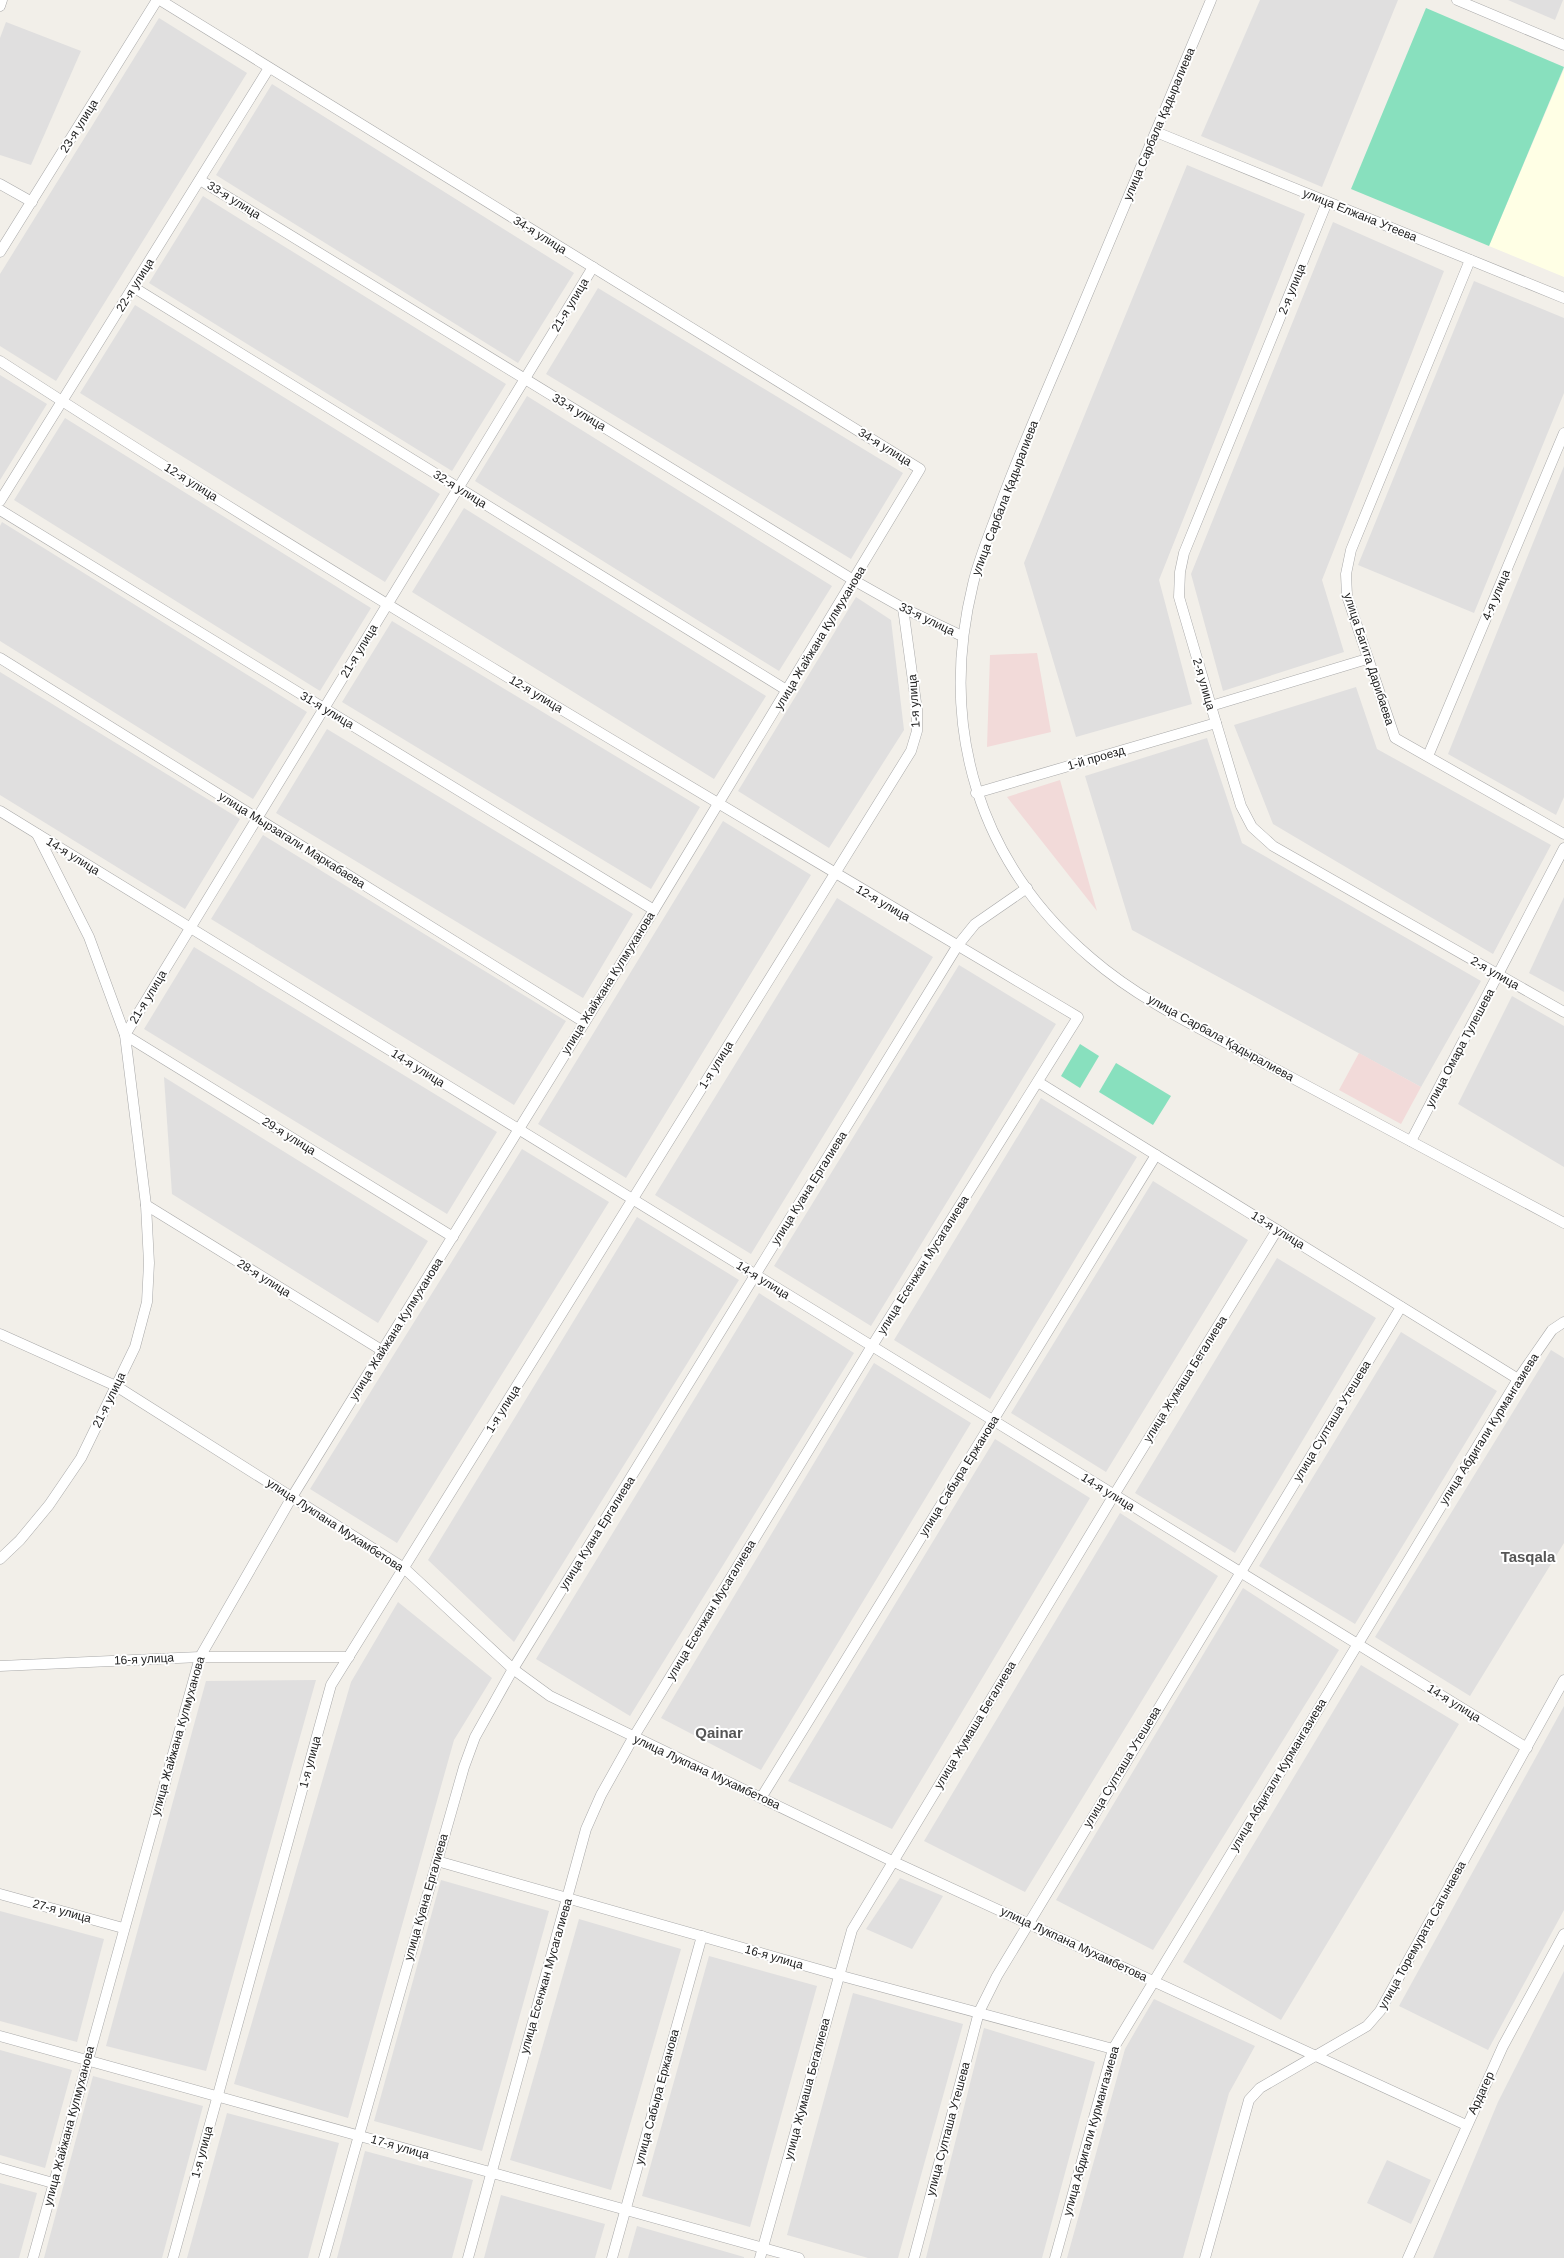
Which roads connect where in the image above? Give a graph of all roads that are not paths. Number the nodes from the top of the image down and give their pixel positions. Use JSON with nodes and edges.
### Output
{"nodes":[{"id":1,"x":2,"y":0,"type":"edge"},
{"id":2,"x":158,"y":0,"type":"edge"},
{"id":3,"x":1211,"y":0,"type":"edge"},
{"id":4,"x":1458,"y":0,"type":"edge"},
{"id":5,"x":0,"y":6,"type":"edge"},
{"id":6,"x":1564,"y":45,"type":"edge"},
{"id":7,"x":269,"y":68,"type":"junction"},
{"id":8,"x":1156,"y":132,"type":"junction"},
{"id":9,"x":200,"y":180,"type":"junction"},
{"id":10,"x":0,"y":184,"type":"edge"},
{"id":11,"x":32,"y":202,"type":"junction"},
{"id":12,"x":1328,"y":202,"type":"junction"},
{"id":13,"x":0,"y":252,"type":"edge"},
{"id":14,"x":1470,"y":260,"type":"junction"},
{"id":15,"x":593,"y":267,"type":"junction"},
{"id":16,"x":133,"y":287,"type":"junction"},
{"id":17,"x":1564,"y":298,"type":"edge"},
{"id":18,"x":0,"y":362,"type":"edge"},
{"id":19,"x":525,"y":380,"type":"junction"},
{"id":20,"x":62,"y":402,"type":"junction"},
{"id":21,"x":1564,"y":433,"type":"edge"},
{"id":22,"x":920,"y":469,"type":"joint"},
{"id":23,"x":458,"y":488,"type":"junction"},
{"id":24,"x":0,"y":501,"type":"edge"},
{"id":25,"x":0,"y":510,"type":"edge"},
{"id":26,"x":855,"y":581,"type":"junction"},
{"id":27,"x":387,"y":604,"type":"junction"},
{"id":28,"x":903,"y":608,"type":"junction"},
{"id":29,"x":962,"y":636,"type":"junction"},
{"id":30,"x":0,"y":658,"type":"edge"},
{"id":31,"x":1367,"y":659,"type":"junction"},
{"id":32,"x":788,"y":691,"type":"junction"},
{"id":33,"x":1211,"y":706,"type":"junction"},
{"id":34,"x":324,"y":708,"type":"junction"},
{"id":35,"x":1216,"y":723,"type":"junction"},
{"id":36,"x":1428,"y":756,"type":"junction"},
{"id":37,"x":976,"y":793,"type":"junction"},
{"id":38,"x":718,"y":804,"type":"junction"},
{"id":39,"x":0,"y":811,"type":"edge"},
{"id":40,"x":257,"y":818,"type":"junction"},
{"id":41,"x":36,"y":833,"type":"junction"},
{"id":42,"x":1564,"y":834,"type":"edge"},
{"id":43,"x":1564,"y":848,"type":"edge"},
{"id":44,"x":835,"y":874,"type":"junction"},
{"id":45,"x":1027,"y":888,"type":"junction"},
{"id":46,"x":654,"y":910,"type":"junction"},
{"id":47,"x":190,"y":927,"type":"junction"},
{"id":48,"x":958,"y":946,"type":"junction"},
{"id":49,"x":1499,"y":975,"type":"junction"},
{"id":50,"x":1564,"y":1012,"type":"edge"},
{"id":51,"x":1078,"y":1017,"type":"joint"},
{"id":52,"x":584,"y":1022,"type":"junction"},
{"id":53,"x":125,"y":1035,"type":"junction"},
{"id":54,"x":1038,"y":1082,"type":"junction"},
{"id":55,"x":519,"y":1130,"type":"junction"},
{"id":56,"x":1411,"y":1141,"type":"junction"},
{"id":57,"x":1156,"y":1154,"type":"junction"},
{"id":58,"x":632,"y":1199,"type":"junction"},
{"id":59,"x":146,"y":1205,"type":"junction"},
{"id":60,"x":1564,"y":1223,"type":"edge"},
{"id":61,"x":1277,"y":1230,"type":"junction"},
{"id":62,"x":453,"y":1237,"type":"junction"},
{"id":63,"x":756,"y":1275,"type":"junction"},
{"id":64,"x":1401,"y":1307,"type":"junction"},
{"id":65,"x":1564,"y":1322,"type":"edge"},
{"id":66,"x":0,"y":1334,"type":"edge"},
{"id":67,"x":872,"y":1346,"type":"junction"},
{"id":68,"x":383,"y":1351,"type":"junction"},
{"id":69,"x":1518,"y":1379,"type":"junction"},
{"id":70,"x":116,"y":1386,"type":"junction"},
{"id":71,"x":993,"y":1421,"type":"junction"},
{"id":72,"x":1114,"y":1495,"type":"junction"},
{"id":73,"x":292,"y":1497,"type":"junction"},
{"id":74,"x":0,"y":1559,"type":"edge"},
{"id":75,"x":404,"y":1568,"type":"junction"},
{"id":76,"x":1240,"y":1572,"type":"junction"},
{"id":77,"x":1357,"y":1644,"type":"junction"},
{"id":78,"x":200,"y":1657,"type":"junction"},
{"id":79,"x":349,"y":1657,"type":"junction"},
{"id":80,"x":0,"y":1666,"type":"edge"},
{"id":81,"x":514,"y":1670,"type":"junction"},
{"id":82,"x":1564,"y":1680,"type":"edge"},
{"id":83,"x":633,"y":1738,"type":"junction"},
{"id":84,"x":1527,"y":1748,"type":"junction"},
{"id":85,"x":761,"y":1798,"type":"junction"},
{"id":86,"x":437,"y":1861,"type":"junction"},
{"id":87,"x":892,"y":1861,"type":"junction"},
{"id":88,"x":0,"y":1894,"type":"edge"},
{"id":89,"x":568,"y":1899,"type":"junction"},
{"id":90,"x":1028,"y":1922,"type":"junction"},
{"id":91,"x":123,"y":1928,"type":"junction"},
{"id":92,"x":1564,"y":1934,"type":"edge"},
{"id":93,"x":702,"y":1936,"type":"junction"},
{"id":94,"x":838,"y":1976,"type":"junction"},
{"id":95,"x":1153,"y":1980,"type":"junction"},
{"id":96,"x":979,"y":2012,"type":"junction"},
{"id":97,"x":0,"y":2036,"type":"edge"},
{"id":98,"x":1112,"y":2049,"type":"junction"},
{"id":99,"x":1317,"y":2056,"type":"junction"},
{"id":100,"x":87,"y":2060,"type":"junction"},
{"id":101,"x":218,"y":2096,"type":"junction"},
{"id":102,"x":1466,"y":2125,"type":"junction"},
{"id":103,"x":357,"y":2135,"type":"junction"},
{"id":104,"x":0,"y":2168,"type":"edge"},
{"id":105,"x":490,"y":2172,"type":"junction"},
{"id":106,"x":53,"y":2182,"type":"junction"},
{"id":107,"x":626,"y":2210,"type":"junction"},
{"id":108,"x":761,"y":2253,"type":"edge"},
{"id":109,"x":33,"y":2258,"type":"edge"},
{"id":110,"x":173,"y":2258,"type":"edge"},
{"id":111,"x":324,"y":2258,"type":"edge"},
{"id":112,"x":468,"y":2258,"type":"edge"},
{"id":113,"x":612,"y":2258,"type":"edge"},
{"id":114,"x":799,"y":2258,"type":"edge"},
{"id":115,"x":914,"y":2258,"type":"edge"},
{"id":116,"x":1055,"y":2258,"type":"edge"},
{"id":117,"x":1205,"y":2258,"type":"edge"},
{"id":118,"x":1408,"y":2258,"type":"edge"}],
"edges":[{"from":1,"to":5,"type":"street"},
{"from":2,"to":7,"type":"street","name":"34-я улица"},
{"from":2,"to":11,"type":"street","name":"23-я улица"},
{"from":3,"to":8,"type":"street","name":"улица Сарбала Қадыралиева"},
{"from":4,"to":6,"type":"street"},
{"from":7,"to":9,"type":"street","name":"22-я улица"},
{"from":7,"to":15,"type":"street","name":"34-я улица"},
{"from":8,"to":12,"type":"street","name":"улица Елжана Утеева"},
{"from":8,"to":29,"type":"street","name":"улица Сарбала Қадыралиева"},
{"from":9,"to":16,"type":"street","name":"22-я улица"},
{"from":9,"to":19,"type":"street","name":"33-я улица"},
{"from":10,"to":11,"type":"street"},
{"from":11,"to":13,"type":"street","name":"23-я улица"},
{"from":12,"to":14,"type":"street","name":"улица Елжана Утеева"},
{"from":12,"to":33,"type":"street","name":"2-я улица"},
{"from":14,"to":17,"type":"street","name":"улица Елжана Утеева"},
{"from":14,"to":31,"type":"street","name":"улица Багита Дарибаева"},
{"from":15,"to":19,"type":"street","name":"21-я улица"},
{"from":15,"to":22,"type":"street","name":"34-я улица"},
{"from":16,"to":20,"type":"street","name":"22-я улица"},
{"from":16,"to":23,"type":"street","name":"32-я улица"},
{"from":18,"to":20,"type":"street","name":"12-я улица"},
{"from":19,"to":23,"type":"street","name":"21-я улица"},
{"from":19,"to":26,"type":"street","name":"33-я улица"},
{"from":20,"to":24,"type":"street","name":"22-я улица"},
{"from":20,"to":27,"type":"street","name":"12-я улица"},
{"from":21,"to":36,"type":"street","name":"4-я улица"},
{"from":22,"to":26,"type":"street","name":"улица Жайжана Кулмуханова"},
{"from":23,"to":27,"type":"street","name":"21-я улица"},
{"from":23,"to":32,"type":"street","name":"32-я улица"},
{"from":25,"to":34,"type":"street","name":"31-я улица"},
{"from":26,"to":28,"type":"street","name":"33-я улица"},
{"from":26,"to":32,"type":"street","name":"улица Жайжана Кулмуханова"},
{"from":27,"to":34,"type":"street","name":"21-я улица"},
{"from":27,"to":38,"type":"street","name":"12-я улица"},
{"from":28,"to":29,"type":"street","name":"33-я улица"},
{"from":28,"to":44,"type":"street","name":"1-я улица"},
{"from":29,"to":37,"type":"street","name":"улица Сарбала Қадыралиева"},
{"from":30,"to":40,"type":"street","name":"улица Мырзагали Маркабаева"},
{"from":31,"to":33,"type":"street"},
{"from":31,"to":36,"type":"street","name":"улица Багита Дарибаева"},
{"from":32,"to":38,"type":"street","name":"улица Жайжана Кулмуханова"},
{"from":33,"to":35,"type":"street","name":"2-я улица"},
{"from":34,"to":40,"type":"street","name":"21-я улица"},
{"from":34,"to":46,"type":"street","name":"31-я улица"},
{"from":35,"to":37,"type":"street","name":"1-й проезд"},
{"from":35,"to":49,"type":"street","name":"2-я улица"},
{"from":36,"to":42,"type":"street","name":"улица Багита Дарибаева"},
{"from":37,"to":45,"type":"street","name":"улица Сарбала Қадыралиева"},
{"from":38,"to":44,"type":"street","name":"12-я улица"},
{"from":38,"to":46,"type":"street","name":"улица Жайжана Кулмуханова"},
{"from":39,"to":41,"type":"street","name":"14-я улица"},
{"from":40,"to":47,"type":"street","name":"21-я улица"},
{"from":40,"to":52,"type":"street","name":"улица Мырзагали Маркабаева"},
{"from":41,"to":47,"type":"street","name":"14-я улица"},
{"from":41,"to":53,"type":"street","name":"21-я улица"},
{"from":43,"to":49,"type":"street","name":"улица Омара Тулешева"},
{"from":44,"to":48,"type":"street","name":"12-я улица"},
{"from":44,"to":58,"type":"street","name":"1-я улица"},
{"from":45,"to":48,"type":"street","name":"улица Куана Ергалиева"},
{"from":45,"to":56,"type":"street","name":"улица Сарбала Қадыралиева"},
{"from":46,"to":52,"type":"street","name":"улица Жайжана Кулмуханова"},
{"from":47,"to":53,"type":"street","name":"21-я улица"},
{"from":47,"to":55,"type":"street","name":"14-я улица"},
{"from":48,"to":51,"type":"street","name":"12-я улица"},
{"from":48,"to":63,"type":"street","name":"улица Куана Ергалиева"},
{"from":49,"to":50,"type":"street","name":"2-я улица"},
{"from":49,"to":56,"type":"street","name":"улица Омара Тулешева"},
{"from":51,"to":54,"type":"street","name":"улица Есенжан Мусагалиева"},
{"from":52,"to":55,"type":"street","name":"улица Жайжана Кулмуханова"},
{"from":53,"to":59,"type":"street","name":"21-я улица"},
{"from":53,"to":62,"type":"street","name":"29-я улица"},
{"from":54,"to":57,"type":"street","name":"13-я улица"},
{"from":54,"to":67,"type":"street","name":"улица Есенжан Мусагалиева"},
{"from":55,"to":58,"type":"street","name":"14-я улица"},
{"from":55,"to":62,"type":"street","name":"улица Жайжана Кулмуханова"},
{"from":56,"to":60,"type":"street","name":"улица Сарбала Қадыралиева"},
{"from":57,"to":61,"type":"street","name":"13-я улица"},
{"from":57,"to":71,"type":"street","name":"улица Сабыра Ержанова"},
{"from":58,"to":63,"type":"street","name":"14-я улица"},
{"from":58,"to":75,"type":"street","name":"1-я улица"},
{"from":59,"to":68,"type":"street","name":"28-я улица"},
{"from":59,"to":70,"type":"street","name":"21-я улица"},
{"from":61,"to":64,"type":"street","name":"13-я улица"},
{"from":61,"to":72,"type":"street","name":"улица Жумаша Бегалиева"},
{"from":62,"to":68,"type":"street","name":"улица Жайжана Кулмуханова"},
{"from":63,"to":67,"type":"street","name":"14-я улица"},
{"from":63,"to":81,"type":"street","name":"улица Куана Ергалиева"},
{"from":64,"to":69,"type":"street","name":"13-я улица"},
{"from":64,"to":76,"type":"street","name":"улица Султаша Утешева"},
{"from":65,"to":69,"type":"street","name":"улица Абдигали Курмангазиева"},
{"from":66,"to":70,"type":"street","name":"улица Лукпана Мухамбетова"},
{"from":67,"to":71,"type":"street","name":"14-я улица"},
{"from":67,"to":83,"type":"street","name":"улица Есенжан Мусагалиева"},
{"from":68,"to":73,"type":"street","name":"улица Жайжана Кулмуханова"},
{"from":69,"to":77,"type":"street","name":"улица Абдигали Курмангазиева"},
{"from":70,"to":73,"type":"street","name":"улица Лукпана Мухамбетова"},
{"from":70,"to":74,"type":"street","name":"21-я улица"},
{"from":71,"to":72,"type":"street","name":"14-я улица"},
{"from":71,"to":85,"type":"street","name":"улица Сабыра Ержанова"},
{"from":72,"to":76,"type":"street","name":"14-я улица"},
{"from":72,"to":87,"type":"street","name":"улица Жумаша Бегалиева"},
{"from":73,"to":75,"type":"street","name":"улица Лукпана Мухамбетова"},
{"from":73,"to":78,"type":"street","name":"улица Жайжана Кулмуханова"},
{"from":75,"to":79,"type":"street","name":"1-я улица"},
{"from":75,"to":81,"type":"street","name":"улица Лукпана Мухамбетова"},
{"from":76,"to":77,"type":"street","name":"14-я улица"},
{"from":76,"to":90,"type":"street","name":"улица Султаша Утешева"},
{"from":77,"to":84,"type":"street","name":"14-я улица"},
{"from":77,"to":95,"type":"street","name":"улица Абдигали Курмангазиева"},
{"from":78,"to":79,"type":"street","name":"16-я улица"},
{"from":78,"to":80,"type":"street","name":"16-я улица"},
{"from":78,"to":91,"type":"street","name":"улица Жайжана Кулмуханова"},
{"from":79,"to":101,"type":"street","name":"1-я улица"},
{"from":81,"to":83,"type":"street","name":"улица Лукпана Мухамбетова"},
{"from":81,"to":86,"type":"street","name":"улица Куана Ергалиева"},
{"from":82,"to":84,"type":"street","name":"улица Торемурата Сагынаева"},
{"from":83,"to":85,"type":"street","name":"улица Лукпана Мухамбетова"},
{"from":83,"to":89,"type":"street","name":"улица Есенжан Мусагалиева"},
{"from":84,"to":99,"type":"street","name":"улица Торемурата Сагынаева"},
{"from":85,"to":87,"type":"street","name":"улица Лукпана Мухамбетова"},
{"from":86,"to":89,"type":"street","name":"16-я улица"},
{"from":86,"to":103,"type":"street","name":"улица Куана Ергалиева"},
{"from":87,"to":90,"type":"street","name":"улица Лукпана Мухамбетова"},
{"from":87,"to":94,"type":"street","name":"улица Жумаша Бегалиева"},
{"from":88,"to":91,"type":"street","name":"27-я улица"},
{"from":89,"to":93,"type":"street","name":"16-я улица"},
{"from":89,"to":105,"type":"street","name":"улица Есенжан Мусагалиева"},
{"from":90,"to":95,"type":"street","name":"улица Лукпана Мухамбетова"},
{"from":90,"to":96,"type":"street","name":"улица Султаша Утешева"},
{"from":91,"to":100,"type":"street","name":"улица Жайжана Кулмуханова"},
{"from":92,"to":102,"type":"street","name":"Ардагер"},
{"from":93,"to":94,"type":"street","name":"16-я улица"},
{"from":93,"to":107,"type":"street","name":"улица Сабыра Ержанова"},
{"from":94,"to":96,"type":"street","name":"16-я улица"},
{"from":94,"to":108,"type":"street","name":"улица Жумаша Бегалиева"},
{"from":95,"to":98,"type":"street","name":"улица Абдигали Курмангазиева"},
{"from":95,"to":99,"type":"street","name":"улица Лукпана Мухамбетова"},
{"from":96,"to":98,"type":"street","name":"16-я улица"},
{"from":96,"to":115,"type":"street","name":"улица Султаша Утешева"},
{"from":97,"to":100,"type":"street","name":"17-я улица"},
{"from":98,"to":116,"type":"street","name":"улица Абдигали Курмангазиева"},
{"from":99,"to":102,"type":"street","name":"улица Лукпана Мухамбетова"},
{"from":99,"to":117,"type":"street","name":"улица Торемурата Сагынаева"},
{"from":100,"to":101,"type":"street","name":"17-я улица"},
{"from":100,"to":106,"type":"street","name":"улица Жайжана Кулмуханова"},
{"from":101,"to":103,"type":"street","name":"17-я улица"},
{"from":101,"to":110,"type":"street","name":"1-я улица"},
{"from":102,"to":118,"type":"street","name":"Ардагер"},
{"from":103,"to":105,"type":"street","name":"17-я улица"},
{"from":103,"to":111,"type":"street","name":"улица Куана Ергалиева"},
{"from":104,"to":106,"type":"street"},
{"from":105,"to":107,"type":"street","name":"17-я улица"},
{"from":105,"to":112,"type":"street","name":"улица Есенжан Мусагалиева"},
{"from":106,"to":109,"type":"street","name":"улица Жайжана Кулмуханова"},
{"from":107,"to":108,"type":"street","name":"17-я улица"},
{"from":107,"to":113,"type":"street","name":"улица Сабыра Ержанова"},
{"from":108,"to":114,"type":"street","name":"17-я улица"}]}
